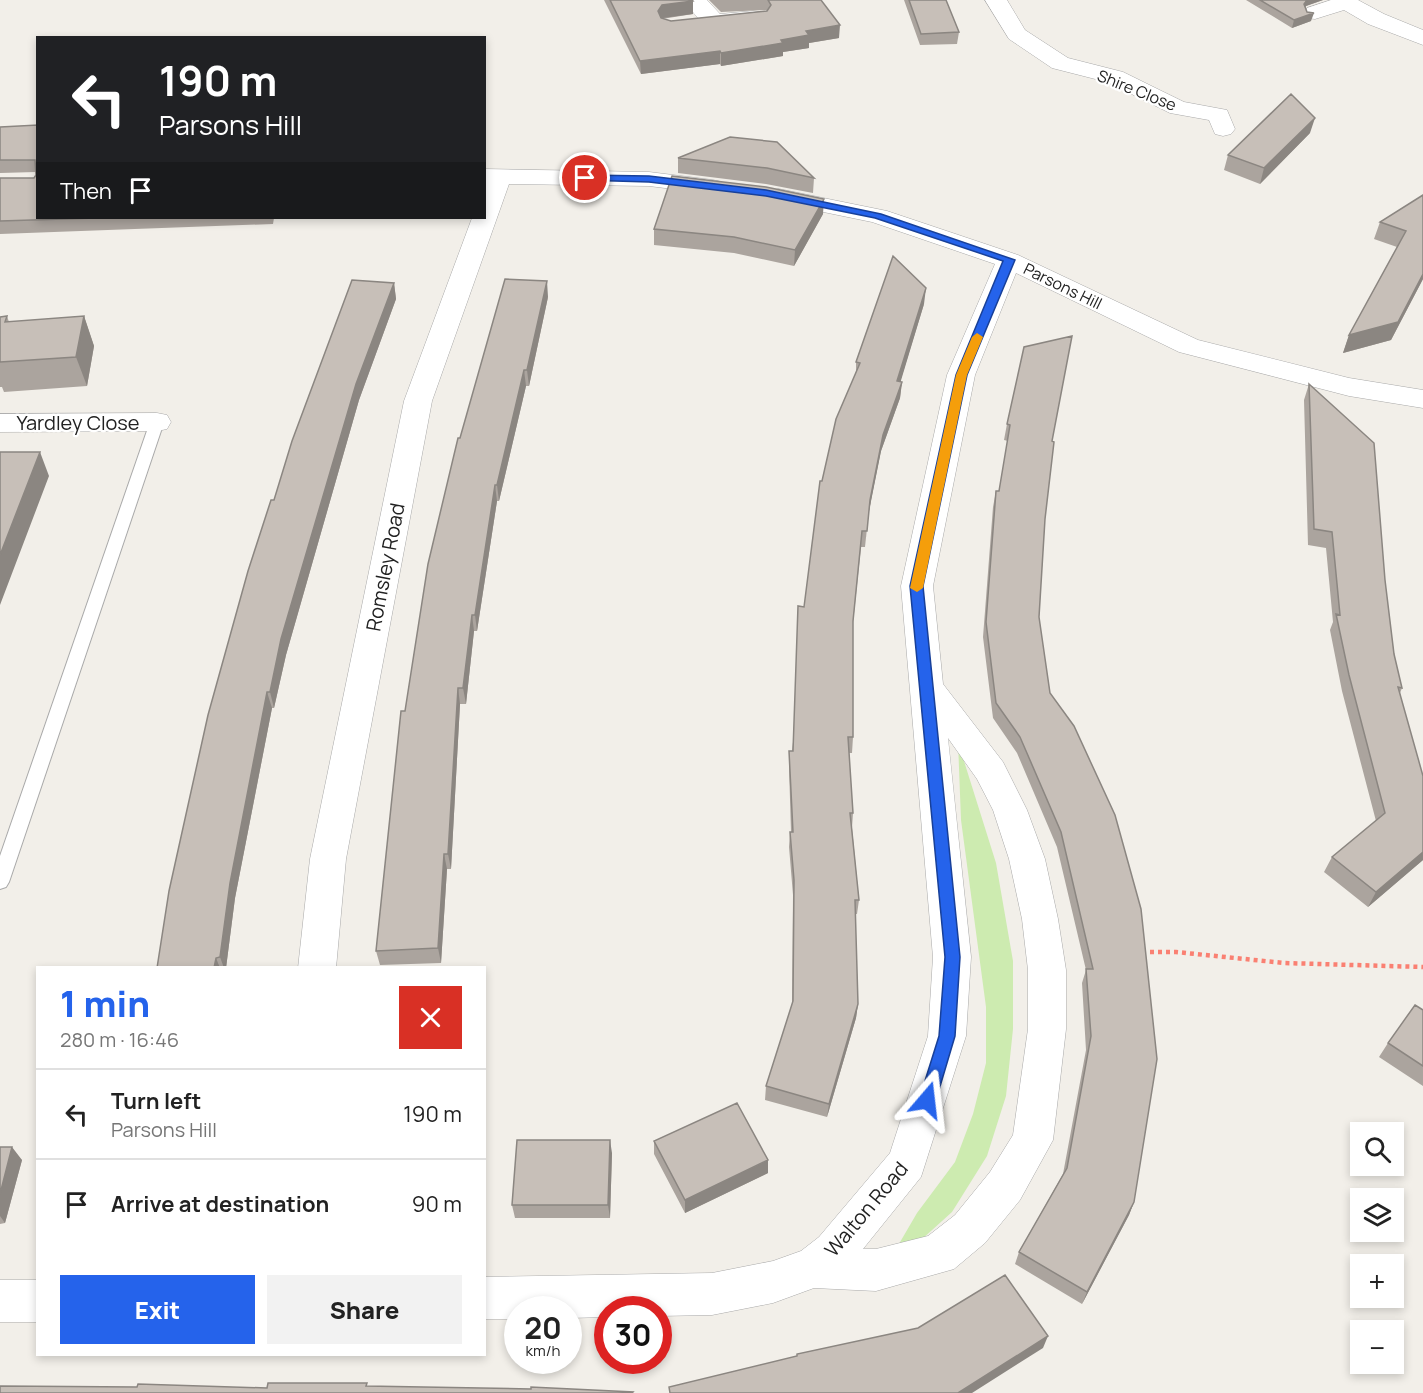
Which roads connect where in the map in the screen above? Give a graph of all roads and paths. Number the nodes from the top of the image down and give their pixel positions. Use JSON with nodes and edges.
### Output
{"nodes":[{"id":1,"x":695,"y":0,"type":"edge"},
{"id":2,"x":996,"y":0,"type":"edge"},
{"id":3,"x":1344,"y":1,"type":"edge"},
{"id":4,"x":1315,"y":13,"type":"edge"},
{"id":5,"x":758,"y":16,"type":"edge"},
{"id":6,"x":715,"y":21,"type":"junction"},
{"id":7,"x":693,"y":23,"type":"edge"},
{"id":8,"x":1423,"y":38,"type":"edge"},
{"id":9,"x":1223,"y":129,"type":"dead end"},
{"id":10,"x":492,"y":177,"type":"edge"},
{"id":11,"x":486,"y":195,"type":"edge"},
{"id":12,"x":478,"y":219,"type":"edge"},
{"id":13,"x":1009,"y":260,"type":"junction"},
{"id":14,"x":1423,"y":399,"type":"edge"},
{"id":15,"x":157,"y":422,"type":"joint"},
{"id":16,"x":0,"y":423,"type":"edge"},
{"id":17,"x":926,"y":687,"type":"junction"},
{"id":18,"x":0,"y":882,"type":"edge"},
{"id":19,"x":1130,"y":952,"type":"edge"},
{"id":20,"x":317,"y":966,"type":"edge"},
{"id":21,"x":1423,"y":967,"type":"edge"},
{"id":22,"x":814,"y":1267,"type":"junction"},
{"id":23,"x":486,"y":1298,"type":"edge"},
{"id":24,"x":0,"y":1301,"type":"edge"},
{"id":25,"x":36,"y":1301,"type":"edge"}],
"edges":[{"from":1,"to":6,"type":"street"},
{"from":2,"to":9,"type":"street","name":"Shire Close"},
{"from":3,"to":4,"type":"street"},
{"from":3,"to":8,"type":"street"},
{"from":5,"to":6,"type":"street"},
{"from":6,"to":7,"type":"street"},
{"from":10,"to":11,"type":"street","name":"Romsley Road"},
{"from":10,"to":13,"type":"street","name":"Parsons Hill"},
{"from":12,"to":20,"type":"street","name":"Romsley Road"},
{"from":13,"to":14,"type":"street","name":"Parsons Hill"},
{"from":13,"to":17,"type":"street","name":"Walton Road"},
{"from":15,"to":16,"type":"street","name":"Yardley Close"},
{"from":15,"to":18,"type":"lane"},
{"from":17,"to":22,"type":"street","name":"Walton Road"},
{"from":17,"to":22,"type":"street"},
{"from":19,"to":21,"type":"path"},
{"from":22,"to":23,"type":"street","name":"Walton Road"},
{"from":24,"to":25,"type":"street"}]}
